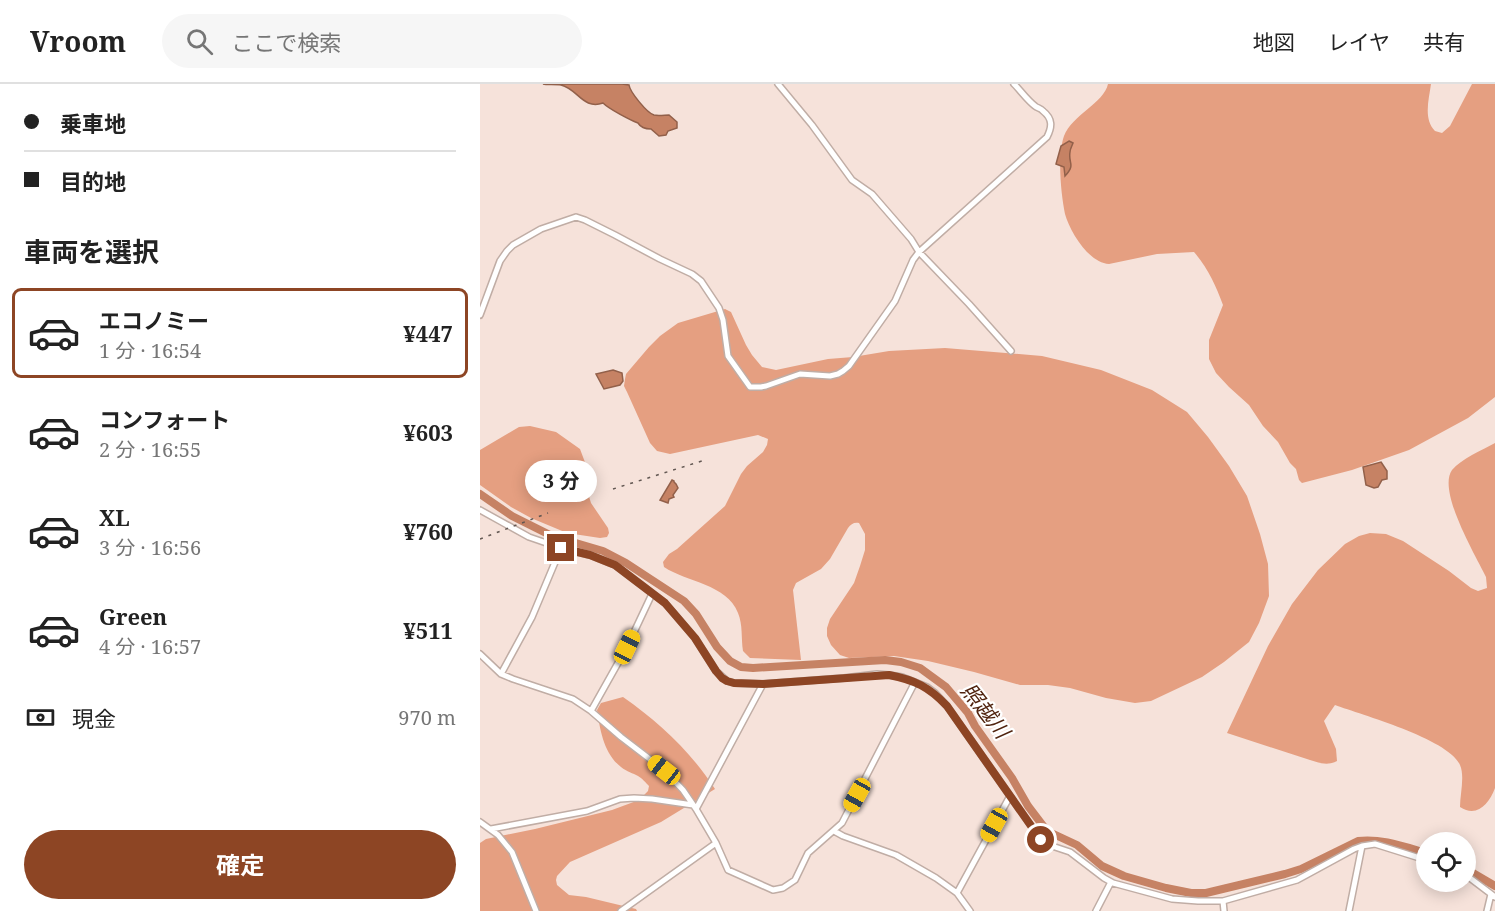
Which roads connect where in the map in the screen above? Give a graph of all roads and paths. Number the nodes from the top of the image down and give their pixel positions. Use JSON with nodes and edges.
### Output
{"nodes":[{"id":1,"x":778,"y":84,"type":"edge"},
{"id":2,"x":1014,"y":84,"type":"edge"},
{"id":3,"x":919,"y":252,"type":"junction"},
{"id":4,"x":480,"y":315,"type":"edge"},
{"id":5,"x":1011,"y":351,"type":"dead end"},
{"id":6,"x":480,"y":510,"type":"edge"},
{"id":7,"x":561,"y":548,"type":"junction"},
{"id":8,"x":652,"y":594,"type":"junction"},
{"id":9,"x":480,"y":654,"type":"edge"},
{"id":10,"x":501,"y":674,"type":"junction"},
{"id":11,"x":915,"y":682,"type":"junction"},
{"id":12,"x":763,"y":684,"type":"junction"},
{"id":13,"x":591,"y":711,"type":"junction"},
{"id":14,"x":1010,"y":796,"type":"junction"},
{"id":15,"x":695,"y":807,"type":"junction"},
{"id":16,"x":481,"y":825,"type":"edge"},
{"id":17,"x":491,"y":829,"type":"junction"},
{"id":18,"x":834,"y":831,"type":"junction"},
{"id":19,"x":716,"y":843,"type":"junction"},
{"id":20,"x":1362,"y":846,"type":"junction"},
{"id":21,"x":1416,"y":857,"type":"edge"},
{"id":22,"x":1111,"y":882,"type":"junction"},
{"id":23,"x":1476,"y":882,"type":"edge"},
{"id":24,"x":957,"y":893,"type":"junction"},
{"id":25,"x":1493,"y":895,"type":"edge"},
{"id":26,"x":1223,"y":901,"type":"junction"},
{"id":27,"x":536,"y":911,"type":"edge"},
{"id":28,"x":621,"y":911,"type":"edge"},
{"id":29,"x":970,"y":911,"type":"edge"},
{"id":30,"x":1096,"y":911,"type":"edge"},
{"id":31,"x":1224,"y":911,"type":"edge"},
{"id":32,"x":1349,"y":911,"type":"edge"},
{"id":33,"x":1487,"y":911,"type":"edge"}],
"edges":[{"from":1,"to":3,"type":"street"},
{"from":2,"to":3,"type":"street"},
{"from":3,"to":4,"type":"street"},
{"from":3,"to":5,"type":"street"},
{"from":6,"to":7,"type":"street"},
{"from":7,"to":8,"type":"street"},
{"from":7,"to":10,"type":"street"},
{"from":8,"to":12,"type":"street"},
{"from":8,"to":13,"type":"street"},
{"from":9,"to":10,"type":"street"},
{"from":10,"to":13,"type":"street"},
{"from":11,"to":12,"type":"street"},
{"from":11,"to":14,"type":"street"},
{"from":11,"to":18,"type":"street"},
{"from":12,"to":15,"type":"street"},
{"from":13,"to":15,"type":"street"},
{"from":14,"to":22,"type":"street"},
{"from":14,"to":24,"type":"street"},
{"from":15,"to":17,"type":"street"},
{"from":15,"to":19,"type":"street"},
{"from":16,"to":17,"type":"street"},
{"from":17,"to":27,"type":"street"},
{"from":18,"to":19,"type":"street"},
{"from":18,"to":24,"type":"street"},
{"from":19,"to":28,"type":"street"},
{"from":20,"to":21,"type":"street"},
{"from":20,"to":26,"type":"street"},
{"from":20,"to":32,"type":"street"},
{"from":22,"to":26,"type":"street"},
{"from":22,"to":30,"type":"street"},
{"from":23,"to":25,"type":"street"},
{"from":24,"to":29,"type":"street"},
{"from":25,"to":33,"type":"street"},
{"from":26,"to":31,"type":"street"}]}
